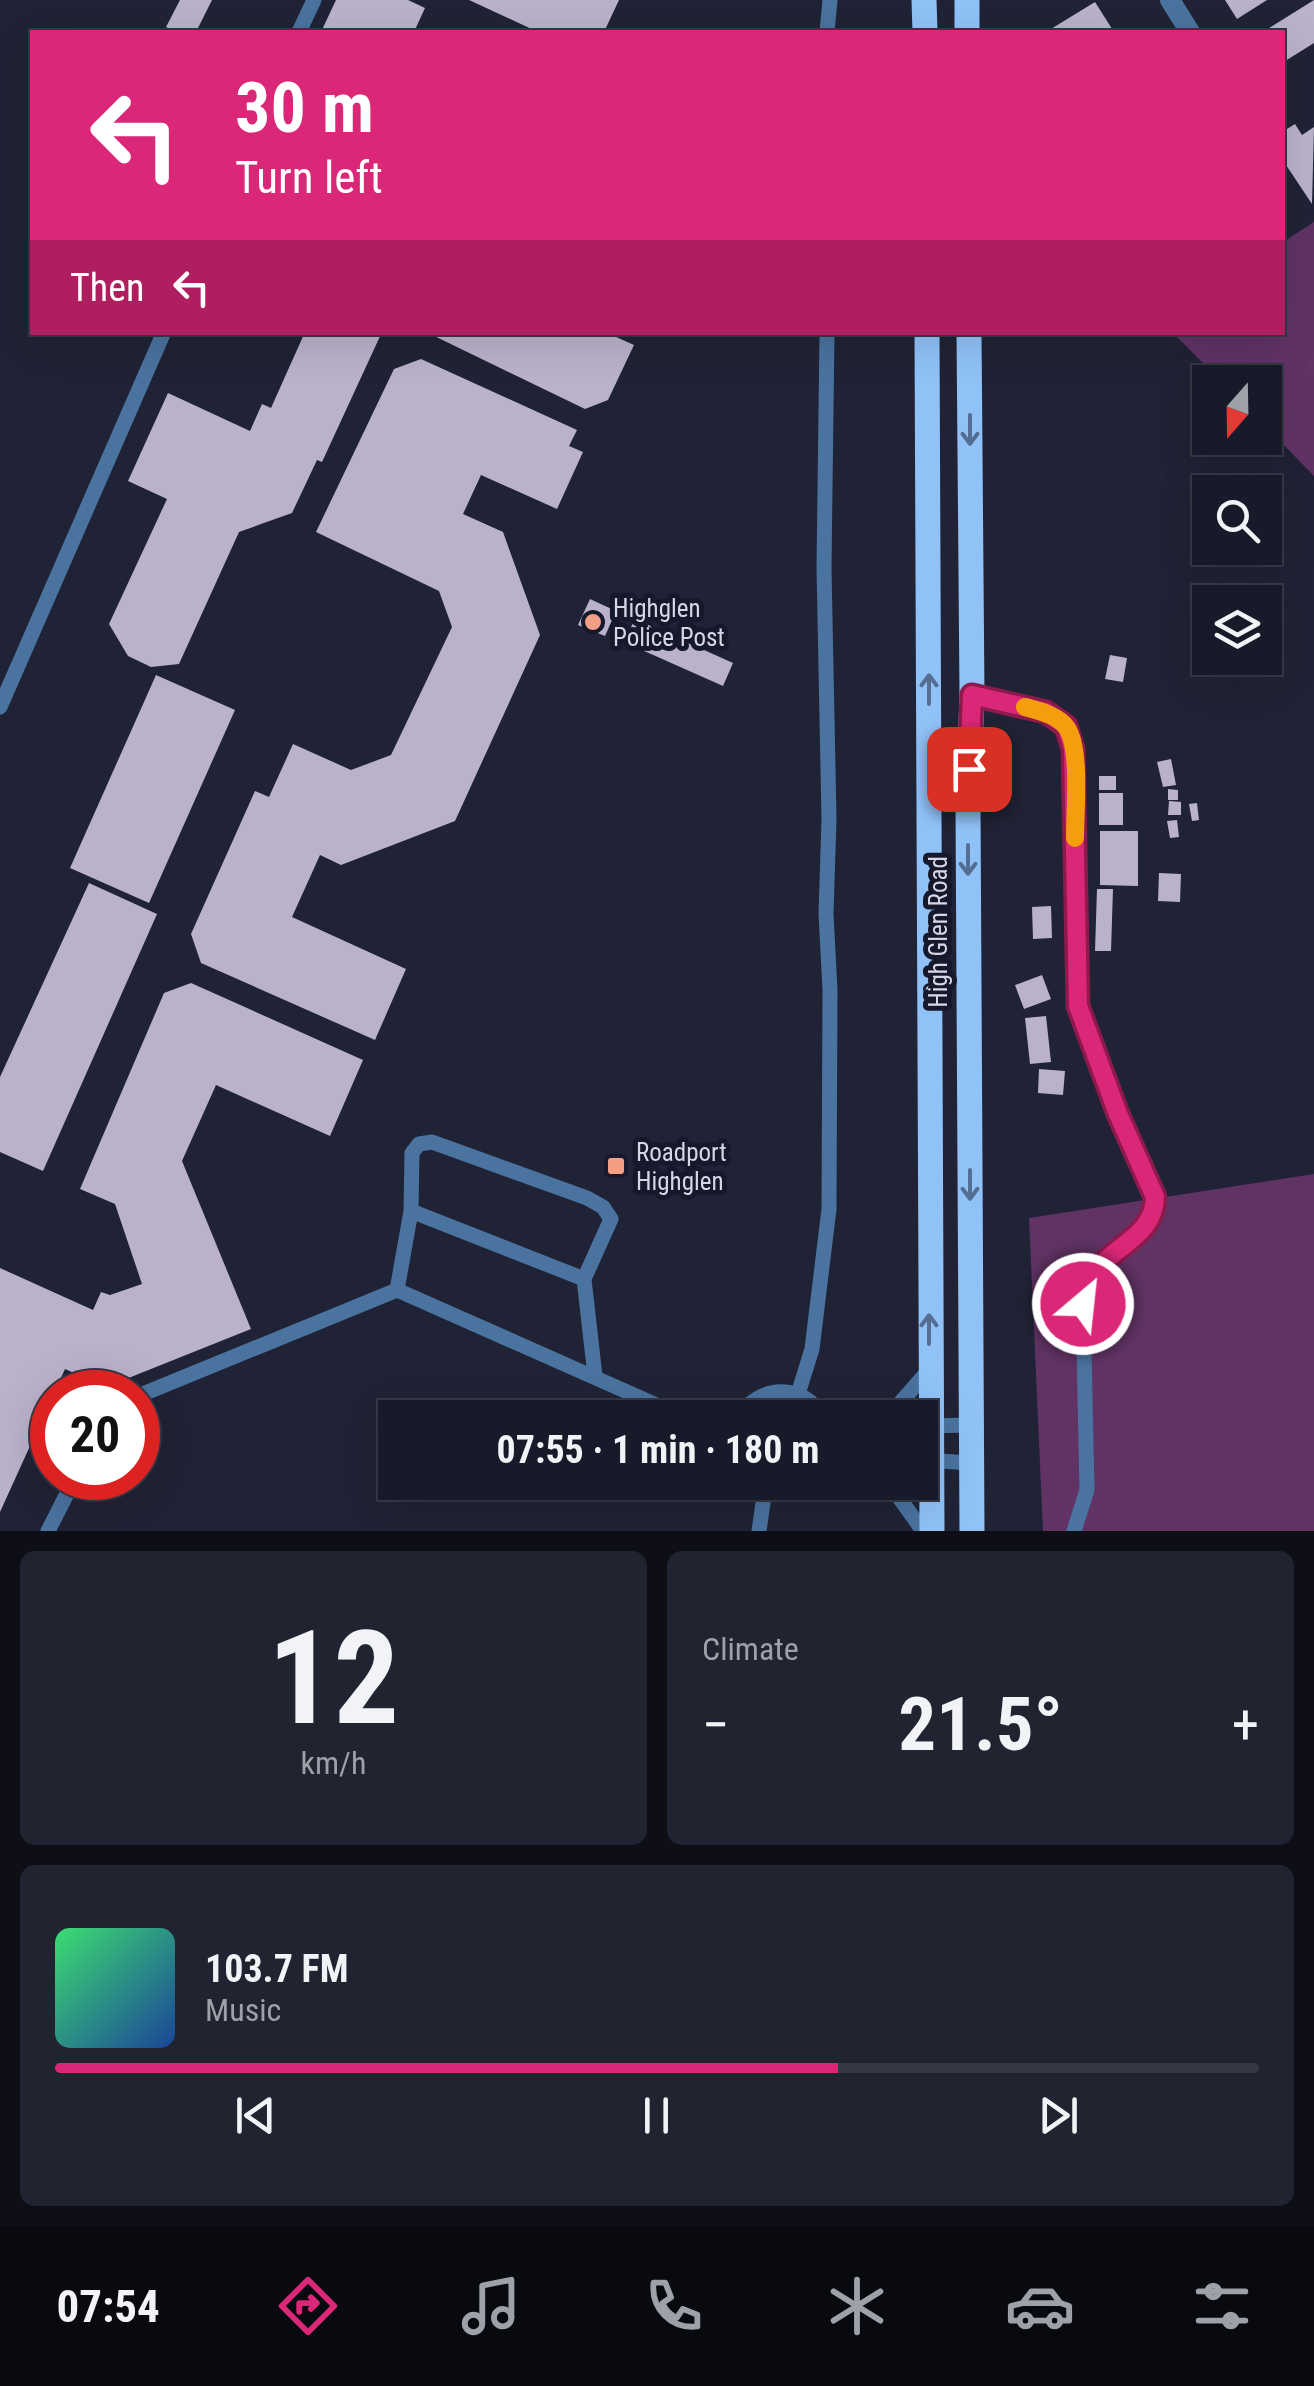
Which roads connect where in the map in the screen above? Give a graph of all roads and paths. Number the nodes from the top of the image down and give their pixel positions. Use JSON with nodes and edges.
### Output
{"nodes":[{"id":1,"x":314,"y":0,"type":"edge"},
{"id":2,"x":830,"y":0,"type":"edge"},
{"id":3,"x":924,"y":0,"type":"edge"},
{"id":4,"x":966,"y":0,"type":"edge"},
{"id":5,"x":1170,"y":0,"type":"edge"},
{"id":6,"x":300,"y":30,"type":"edge"},
{"id":7,"x":828,"y":30,"type":"edge"},
{"id":8,"x":924,"y":30,"type":"edge"},
{"id":9,"x":967,"y":30,"type":"edge"},
{"id":10,"x":1189,"y":30,"type":"edge"},
{"id":11,"x":163,"y":335,"type":"edge"},
{"id":12,"x":826,"y":335,"type":"edge"},
{"id":13,"x":926,"y":335,"type":"edge"},
{"id":14,"x":969,"y":335,"type":"edge"},
{"id":15,"x":972,"y":695,"type":"junction"},
{"id":16,"x":0,"y":708,"type":"edge"},
{"id":17,"x":411,"y":1211,"type":"junction"},
{"id":18,"x":584,"y":1279,"type":"junction"},
{"id":19,"x":397,"y":1290,"type":"junction"},
{"id":20,"x":929,"y":1370,"type":"junction"},
{"id":21,"x":595,"y":1376,"type":"junction"},
{"id":22,"x":160,"y":1387,"type":"edge"},
{"id":23,"x":798,"y":1394,"type":"junction"},
{"id":24,"x":647,"y":1400,"type":"edge"},
{"id":25,"x":752,"y":1400,"type":"edge"},
{"id":26,"x":810,"y":1400,"type":"edge"},
{"id":27,"x":903,"y":1400,"type":"edge"},
{"id":28,"x":927,"y":1400,"type":"edge"},
{"id":29,"x":938,"y":1426,"type":"edge"},
{"id":30,"x":971,"y":1426,"type":"junction"},
{"id":31,"x":938,"y":1461,"type":"edge"},
{"id":32,"x":971,"y":1463,"type":"junction"},
{"id":33,"x":63,"y":1500,"type":"edge"},
{"id":34,"x":765,"y":1500,"type":"edge"},
{"id":35,"x":901,"y":1500,"type":"edge"},
{"id":36,"x":929,"y":1500,"type":"edge"},
{"id":37,"x":48,"y":1531,"type":"edge"},
{"id":38,"x":759,"y":1531,"type":"edge"},
{"id":39,"x":923,"y":1531,"type":"edge"},
{"id":40,"x":932,"y":1531,"type":"edge"},
{"id":41,"x":972,"y":1531,"type":"edge"},
{"id":42,"x":1074,"y":1531,"type":"edge"}],
"edges":[{"from":1,"to":6,"type":"lane"},
{"from":2,"to":7,"type":"lane"},
{"from":3,"to":8,"type":"main road"},
{"from":4,"to":9,"type":"main road"},
{"from":5,"to":10,"type":"street"},
{"from":11,"to":16,"type":"lane"},
{"from":12,"to":23,"type":"lane"},
{"from":20,"to":13,"type":"main road","name":"High Glen Road","one_way":true},
{"from":14,"to":15,"type":"main road","name":"High Glen Road","one_way":true},
{"from":15,"to":30,"type":"main road","name":"High Glen Road","one_way":true},
{"from":15,"to":42,"type":"lane"},
{"from":17,"to":18,"type":"lane"},
{"from":17,"to":18,"type":"lane"},
{"from":17,"to":19,"type":"lane"},
{"from":18,"to":21,"type":"lane"},
{"from":19,"to":21,"type":"lane"},
{"from":19,"to":22,"type":"lane"},
{"from":20,"to":27,"type":"lane"},
{"from":20,"to":28,"type":"main road","name":"High Glen Road"},
{"from":21,"to":24,"type":"lane"},
{"from":23,"to":25,"type":"lane"},
{"from":23,"to":26,"type":"lane"},
{"from":29,"to":30,"type":"lane"},
{"from":30,"to":32,"type":"main road","name":"High Glen Road"},
{"from":31,"to":32,"type":"lane"},
{"from":32,"to":41,"type":"main road","name":"High Glen Road"},
{"from":33,"to":37,"type":"lane"},
{"from":34,"to":38,"type":"lane"},
{"from":35,"to":39,"type":"lane"},
{"from":36,"to":40,"type":"main road","name":"High Glen Road"}]}
